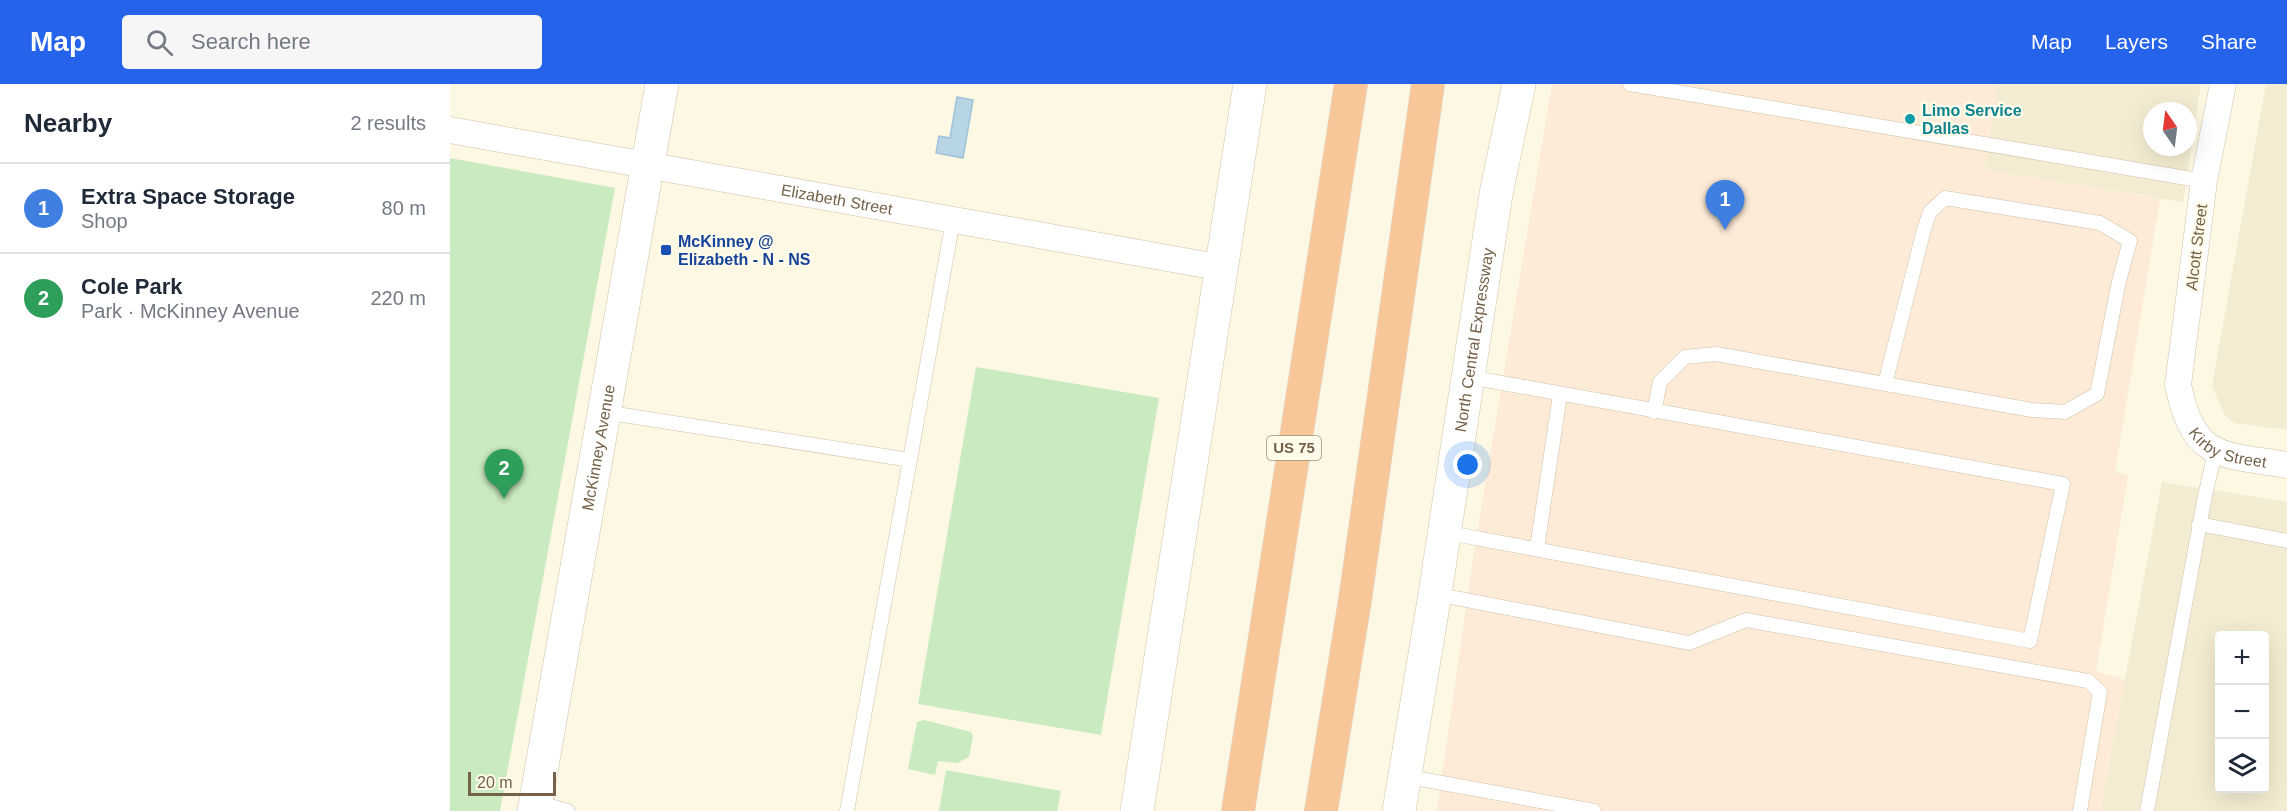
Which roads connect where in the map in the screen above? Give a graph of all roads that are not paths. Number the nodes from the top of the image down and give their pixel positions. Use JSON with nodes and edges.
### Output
{"nodes":[{"id":1,"x":662,"y":84,"type":"edge"},
{"id":2,"x":1250,"y":84,"type":"edge"},
{"id":3,"x":1351,"y":84,"type":"edge"},
{"id":4,"x":1428,"y":84,"type":"edge"},
{"id":5,"x":1519,"y":84,"type":"edge"},
{"id":6,"x":1630,"y":84,"type":"edge"},
{"id":7,"x":2223,"y":84,"type":"edge"},
{"id":8,"x":450,"y":130,"type":"edge"},
{"id":9,"x":648,"y":166,"type":"junction"},
{"id":10,"x":2204,"y":181,"type":"junction"},
{"id":11,"x":953,"y":220,"type":"junction"},
{"id":12,"x":1223,"y":268,"type":"junction"},
{"id":13,"x":1467,"y":377,"type":"junction"},
{"id":14,"x":1885,"y":384,"type":"junction"},
{"id":15,"x":1560,"y":395,"type":"junction"},
{"id":16,"x":604,"y":412,"type":"junction"},
{"id":17,"x":1654,"y":412,"type":"junction"},
{"id":18,"x":2184,"y":412,"type":"joint"},
{"id":19,"x":2215,"y":452,"type":"junction"},
{"id":20,"x":910,"y":460,"type":"junction"},
{"id":21,"x":2287,"y":465,"type":"edge"},
{"id":22,"x":2199,"y":524,"type":"junction"},
{"id":23,"x":1443,"y":532,"type":"junction"},
{"id":24,"x":2287,"y":541,"type":"edge"},
{"id":25,"x":1537,"y":548,"type":"junction"},
{"id":26,"x":1435,"y":594,"type":"junction"},
{"id":27,"x":1404,"y":776,"type":"junction"},
{"id":28,"x":535,"y":806,"type":"edge"},
{"id":29,"x":568,"y":811,"type":"edge"},
{"id":30,"x":848,"y":811,"type":"edge"},
{"id":31,"x":1137,"y":811,"type":"edge"},
{"id":32,"x":1238,"y":811,"type":"edge"},
{"id":33,"x":1321,"y":811,"type":"edge"},
{"id":34,"x":1399,"y":811,"type":"edge"},
{"id":35,"x":1594,"y":811,"type":"edge"},
{"id":36,"x":2080,"y":811,"type":"edge"},
{"id":37,"x":2147,"y":811,"type":"edge"}],
"edges":[{"from":1,"to":9,"type":"main road","name":"McKinney Avenue"},
{"from":2,"to":12,"type":"main road"},
{"from":3,"to":32,"type":"highway","number":"US 75"},
{"from":4,"to":33,"type":"highway"},
{"from":5,"to":13,"type":"main road","name":"North Central Expressway"},
{"from":6,"to":10,"type":"lane"},
{"from":7,"to":10,"type":"street","name":"Alcott Street"},
{"from":8,"to":9,"type":"street","name":"Elizabeth Street"},
{"from":9,"to":11,"type":"street","name":"Elizabeth Street"},
{"from":9,"to":16,"type":"main road","name":"McKinney Avenue"},
{"from":10,"to":18,"type":"street","name":"Alcott Street"},
{"from":11,"to":12,"type":"street","name":"Elizabeth Street"},
{"from":11,"to":20,"type":"lane"},
{"from":12,"to":31,"type":"main road"},
{"from":13,"to":15,"type":"lane"},
{"from":13,"to":23,"type":"main road","name":"North Central Expressway"},
{"from":14,"to":14,"type":"lane"},
{"from":14,"to":17,"type":"lane"},
{"from":15,"to":17,"type":"lane"},
{"from":15,"to":25,"type":"lane"},
{"from":16,"to":20,"type":"lane"},
{"from":16,"to":28,"type":"main road","name":"McKinney Avenue"},
{"from":17,"to":25,"type":"lane"},
{"from":18,"to":19,"type":"street","name":"Kirby Street"},
{"from":19,"to":21,"type":"street","name":"Kirby Street"},
{"from":19,"to":22,"type":"lane"},
{"from":20,"to":30,"type":"lane"},
{"from":22,"to":24,"type":"lane"},
{"from":22,"to":37,"type":"lane"},
{"from":23,"to":25,"type":"lane"},
{"from":23,"to":26,"type":"main road","name":"North Central Expressway"},
{"from":26,"to":27,"type":"main road","name":"North Central Expressway"},
{"from":26,"to":36,"type":"lane"},
{"from":27,"to":34,"type":"main road","name":"North Central Expressway"},
{"from":27,"to":35,"type":"lane"},
{"from":28,"to":29,"type":"lane"}]}
